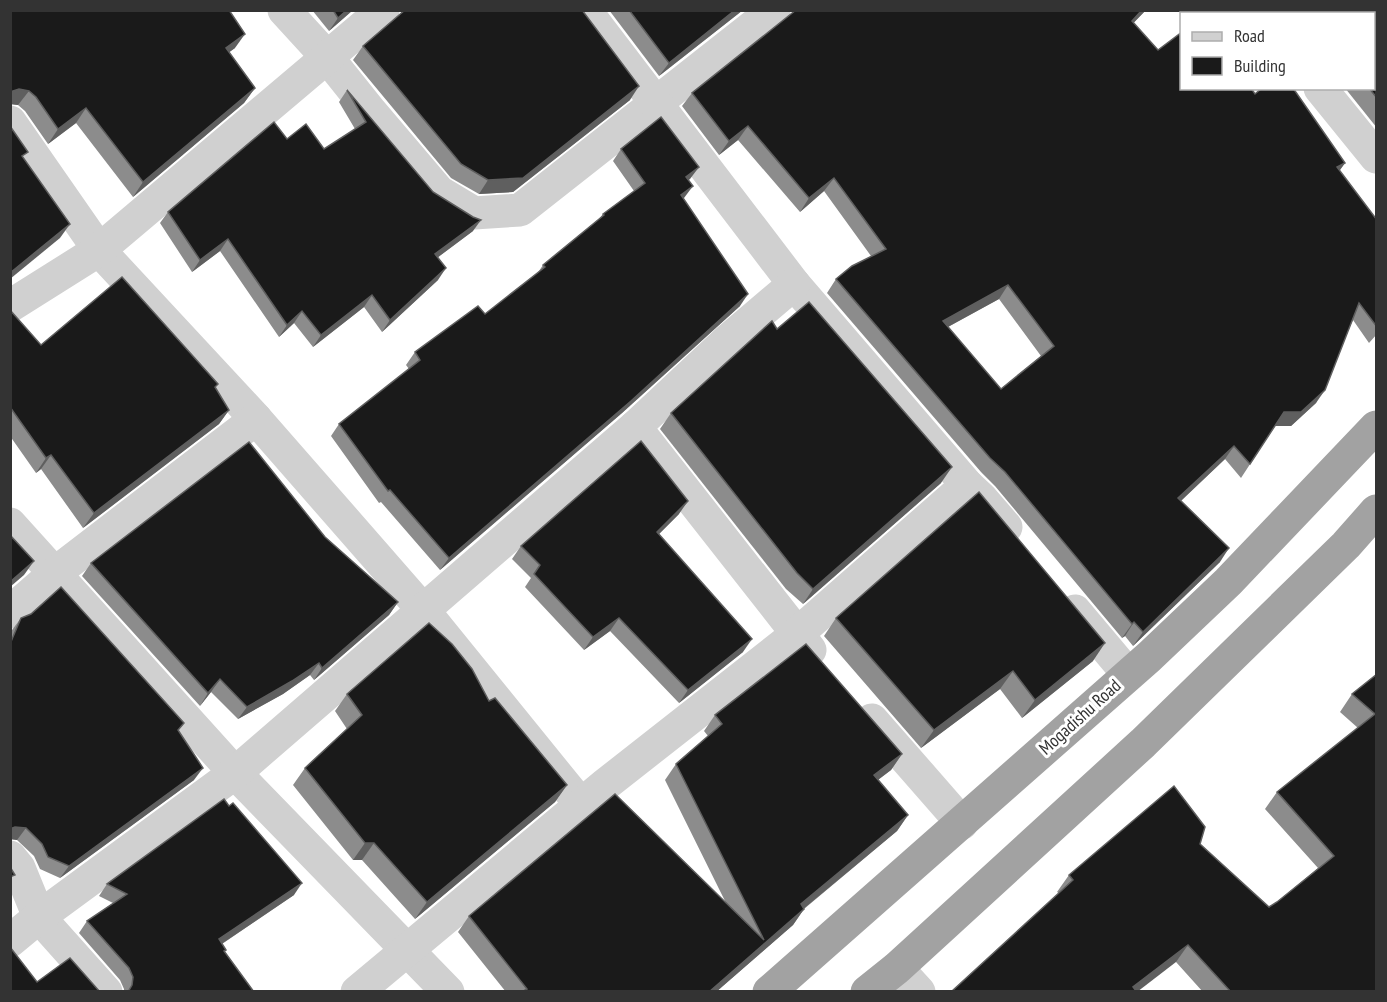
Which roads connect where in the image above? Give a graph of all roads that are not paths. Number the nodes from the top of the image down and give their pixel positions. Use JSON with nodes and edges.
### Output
{"nodes":[{"id":1,"x":284,"y":10,"type":"edge"},
{"id":2,"x":383,"y":10,"type":"edge"},
{"id":3,"x":585,"y":10,"type":"edge"},
{"id":4,"x":774,"y":10,"type":"edge"},
{"id":5,"x":327,"y":57,"type":"junction"},
{"id":6,"x":1322,"y":90,"type":"edge"},
{"id":7,"x":657,"y":104,"type":"junction"},
{"id":8,"x":10,"y":122,"type":"edge"},
{"id":9,"x":1377,"y":157,"type":"edge"},
{"id":10,"x":99,"y":250,"type":"junction"},
{"id":11,"x":794,"y":284,"type":"junction"},
{"id":12,"x":10,"y":306,"type":"edge"},
{"id":13,"x":256,"y":419,"type":"junction"},
{"id":14,"x":635,"y":427,"type":"junction"},
{"id":15,"x":1377,"y":427,"type":"edge"},
{"id":16,"x":967,"y":485,"type":"junction"},
{"id":17,"x":1377,"y":511,"type":"edge"},
{"id":18,"x":10,"y":524,"type":"edge"},
{"id":19,"x":1025,"y":550,"type":"edge"},
{"id":20,"x":55,"y":573,"type":"junction"},
{"id":21,"x":1054,"y":586,"type":"edge"},
{"id":22,"x":423,"y":610,"type":"junction"},
{"id":23,"x":10,"y":612,"type":"edge"},
{"id":24,"x":797,"y":634,"type":"junction"},
{"id":25,"x":828,"y":670,"type":"edge"},
{"id":26,"x":1128,"y":674,"type":"junction"},
{"id":27,"x":852,"y":697,"type":"edge"},
{"id":28,"x":235,"y":773,"type":"junction"},
{"id":29,"x":582,"y":806,"type":"junction"},
{"id":30,"x":962,"y":823,"type":"junction"},
{"id":31,"x":10,"y":857,"type":"edge"},
{"id":32,"x":39,"y":917,"type":"junction"},
{"id":33,"x":10,"y":941,"type":"edge"},
{"id":34,"x":409,"y":950,"type":"junction"},
{"id":35,"x":897,"y":968,"type":"junction"},
{"id":36,"x":106,"y":992,"type":"edge"},
{"id":37,"x":357,"y":992,"type":"edge"},
{"id":38,"x":448,"y":992,"type":"edge"},
{"id":39,"x":769,"y":992,"type":"edge"},
{"id":40,"x":867,"y":992,"type":"edge"},
{"id":41,"x":920,"y":992,"type":"edge"}],
"edges":[{"from":1,"to":5,"type":"street"},
{"from":2,"to":5,"type":"street"},
{"from":3,"to":7,"type":"street"},
{"from":4,"to":7,"type":"street"},
{"from":5,"to":7,"type":"street"},
{"from":5,"to":10,"type":"street"},
{"from":6,"to":9,"type":"street"},
{"from":7,"to":11,"type":"street"},
{"from":8,"to":10,"type":"street"},
{"from":10,"to":12,"type":"street"},
{"from":10,"to":13,"type":"street"},
{"from":11,"to":14,"type":"street"},
{"from":11,"to":16,"type":"street"},
{"from":13,"to":20,"type":"street"},
{"from":13,"to":22,"type":"street"},
{"from":14,"to":22,"type":"street"},
{"from":14,"to":24,"type":"street"},
{"from":15,"to":26,"type":"highway","name":"Mogadishu Road"},
{"from":16,"to":19,"type":"street"},
{"from":16,"to":24,"type":"street"},
{"from":17,"to":35,"type":"highway"},
{"from":18,"to":20,"type":"street"},
{"from":20,"to":23,"type":"street"},
{"from":20,"to":28,"type":"street"},
{"from":21,"to":26,"type":"street"},
{"from":22,"to":28,"type":"street"},
{"from":22,"to":29,"type":"street"},
{"from":24,"to":25,"type":"street"},
{"from":24,"to":29,"type":"street"},
{"from":26,"to":30,"type":"highway","name":"Mogadishu Road"},
{"from":27,"to":30,"type":"street"},
{"from":28,"to":32,"type":"street"},
{"from":28,"to":34,"type":"street"},
{"from":29,"to":34,"type":"street"},
{"from":30,"to":39,"type":"highway","name":"Mogadishu Road"},
{"from":31,"to":32,"type":"street"},
{"from":32,"to":33,"type":"street"},
{"from":32,"to":36,"type":"street"},
{"from":34,"to":37,"type":"street"},
{"from":34,"to":38,"type":"street"},
{"from":35,"to":40,"type":"highway"},
{"from":35,"to":41,"type":"street"}]}
